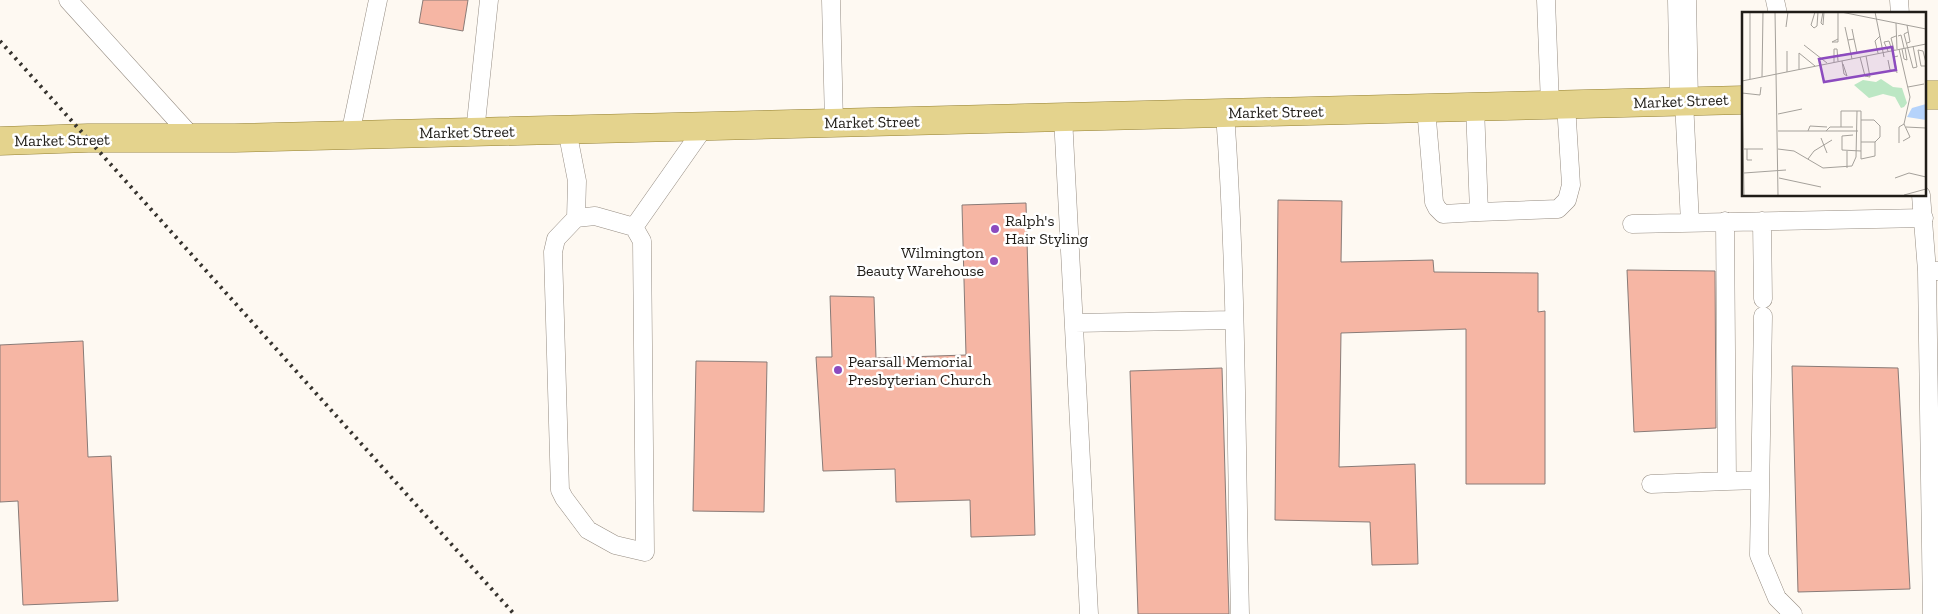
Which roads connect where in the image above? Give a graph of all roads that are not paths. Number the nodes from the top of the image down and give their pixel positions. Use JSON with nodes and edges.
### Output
{"nodes":[{"id":1,"x":68,"y":0,"type":"edge"},
{"id":2,"x":378,"y":0,"type":"edge"},
{"id":3,"x":489,"y":0,"type":"edge"},
{"id":4,"x":831,"y":0,"type":"edge"},
{"id":5,"x":1546,"y":0,"type":"edge"},
{"id":6,"x":1682,"y":0,"type":"edge"},
{"id":7,"x":1742,"y":100,"type":"edge"},
{"id":8,"x":1684,"y":102,"type":"junction"},
{"id":9,"x":1558,"y":105,"type":"junction"},
{"id":10,"x":1475,"y":107,"type":"junction"},
{"id":11,"x":1426,"y":108,"type":"junction"},
{"id":12,"x":1225,"y":113,"type":"junction"},
{"id":13,"x":1063,"y":117,"type":"junction"},
{"id":14,"x":834,"y":123,"type":"junction"},
{"id":15,"x":705,"y":126,"type":"junction"},
{"id":16,"x":567,"y":130,"type":"junction"},
{"id":17,"x":474,"y":132,"type":"junction"},
{"id":18,"x":350,"y":135,"type":"junction"},
{"id":19,"x":193,"y":138,"type":"junction"},
{"id":20,"x":0,"y":141,"type":"edge"},
{"id":21,"x":1921,"y":196,"type":"edge"},
{"id":22,"x":1479,"y":212,"type":"junction"},
{"id":23,"x":576,"y":218,"type":"junction"},
{"id":24,"x":1924,"y":218,"type":"junction"},
{"id":25,"x":1725,"y":221,"type":"junction"},
{"id":26,"x":1762,"y":221,"type":"junction"},
{"id":27,"x":1690,"y":223,"type":"junction"},
{"id":28,"x":1632,"y":224,"type":"dead end"},
{"id":29,"x":634,"y":227,"type":"junction"},
{"id":30,"x":1933,"y":271,"type":"edge"},
{"id":31,"x":1234,"y":320,"type":"junction"},
{"id":32,"x":1075,"y":323,"type":"junction"},
{"id":33,"x":1760,"y":480,"type":"junction"},
{"id":34,"x":1727,"y":481,"type":"junction"},
{"id":35,"x":1651,"y":484,"type":"dead end"},
{"id":36,"x":1935,"y":568,"type":"edge"},
{"id":37,"x":1089,"y":614,"type":"edge"},
{"id":38,"x":1240,"y":614,"type":"edge"},
{"id":39,"x":1793,"y":614,"type":"edge"},
{"id":40,"x":1932,"y":614,"type":"edge"}],
"edges":[{"from":1,"to":19,"type":"lane"},
{"from":2,"to":18,"type":"lane"},
{"from":3,"to":17,"type":"lane"},
{"from":4,"to":14,"type":"lane"},
{"from":5,"to":9,"type":"lane"},
{"from":6,"to":8,"type":"street"},
{"from":7,"to":8,"type":"main road","name":"Market Street"},
{"from":8,"to":9,"type":"main road","name":"Market Street"},
{"from":8,"to":27,"type":"lane"},
{"from":9,"to":10,"type":"main road","name":"Market Street"},
{"from":9,"to":22,"type":"lane"},
{"from":10,"to":11,"type":"main road","name":"Market Street"},
{"from":10,"to":22,"type":"lane"},
{"from":11,"to":12,"type":"main road","name":"Market Street"},
{"from":11,"to":22,"type":"lane"},
{"from":12,"to":13,"type":"main road","name":"Market Street"},
{"from":12,"to":31,"type":"lane"},
{"from":13,"to":14,"type":"main road","name":"Market Street"},
{"from":13,"to":32,"type":"lane"},
{"from":14,"to":15,"type":"main road","name":"Market Street"},
{"from":15,"to":16,"type":"main road","name":"Market Street"},
{"from":15,"to":29,"type":"lane"},
{"from":16,"to":17,"type":"main road","name":"Market Street"},
{"from":16,"to":23,"type":"lane"},
{"from":17,"to":18,"type":"main road","name":"Market Street"},
{"from":18,"to":19,"type":"main road","name":"Market Street"},
{"from":19,"to":20,"type":"main road","name":"Market Street"},
{"from":21,"to":24,"type":"lane"},
{"from":23,"to":29,"type":"lane"},
{"from":23,"to":29,"type":"lane"},
{"from":24,"to":26,"type":"lane"},
{"from":24,"to":30,"type":"lane"},
{"from":25,"to":26,"type":"lane"},
{"from":25,"to":27,"type":"lane"},
{"from":25,"to":34,"type":"lane"},
{"from":26,"to":33,"type":"lane"},
{"from":27,"to":28,"type":"lane"},
{"from":30,"to":36,"type":"lane"},
{"from":31,"to":32,"type":"lane"},
{"from":31,"to":38,"type":"lane"},
{"from":32,"to":37,"type":"lane"},
{"from":33,"to":34,"type":"lane"},
{"from":33,"to":39,"type":"lane"},
{"from":34,"to":35,"type":"lane"},
{"from":36,"to":40,"type":"lane"}]}
